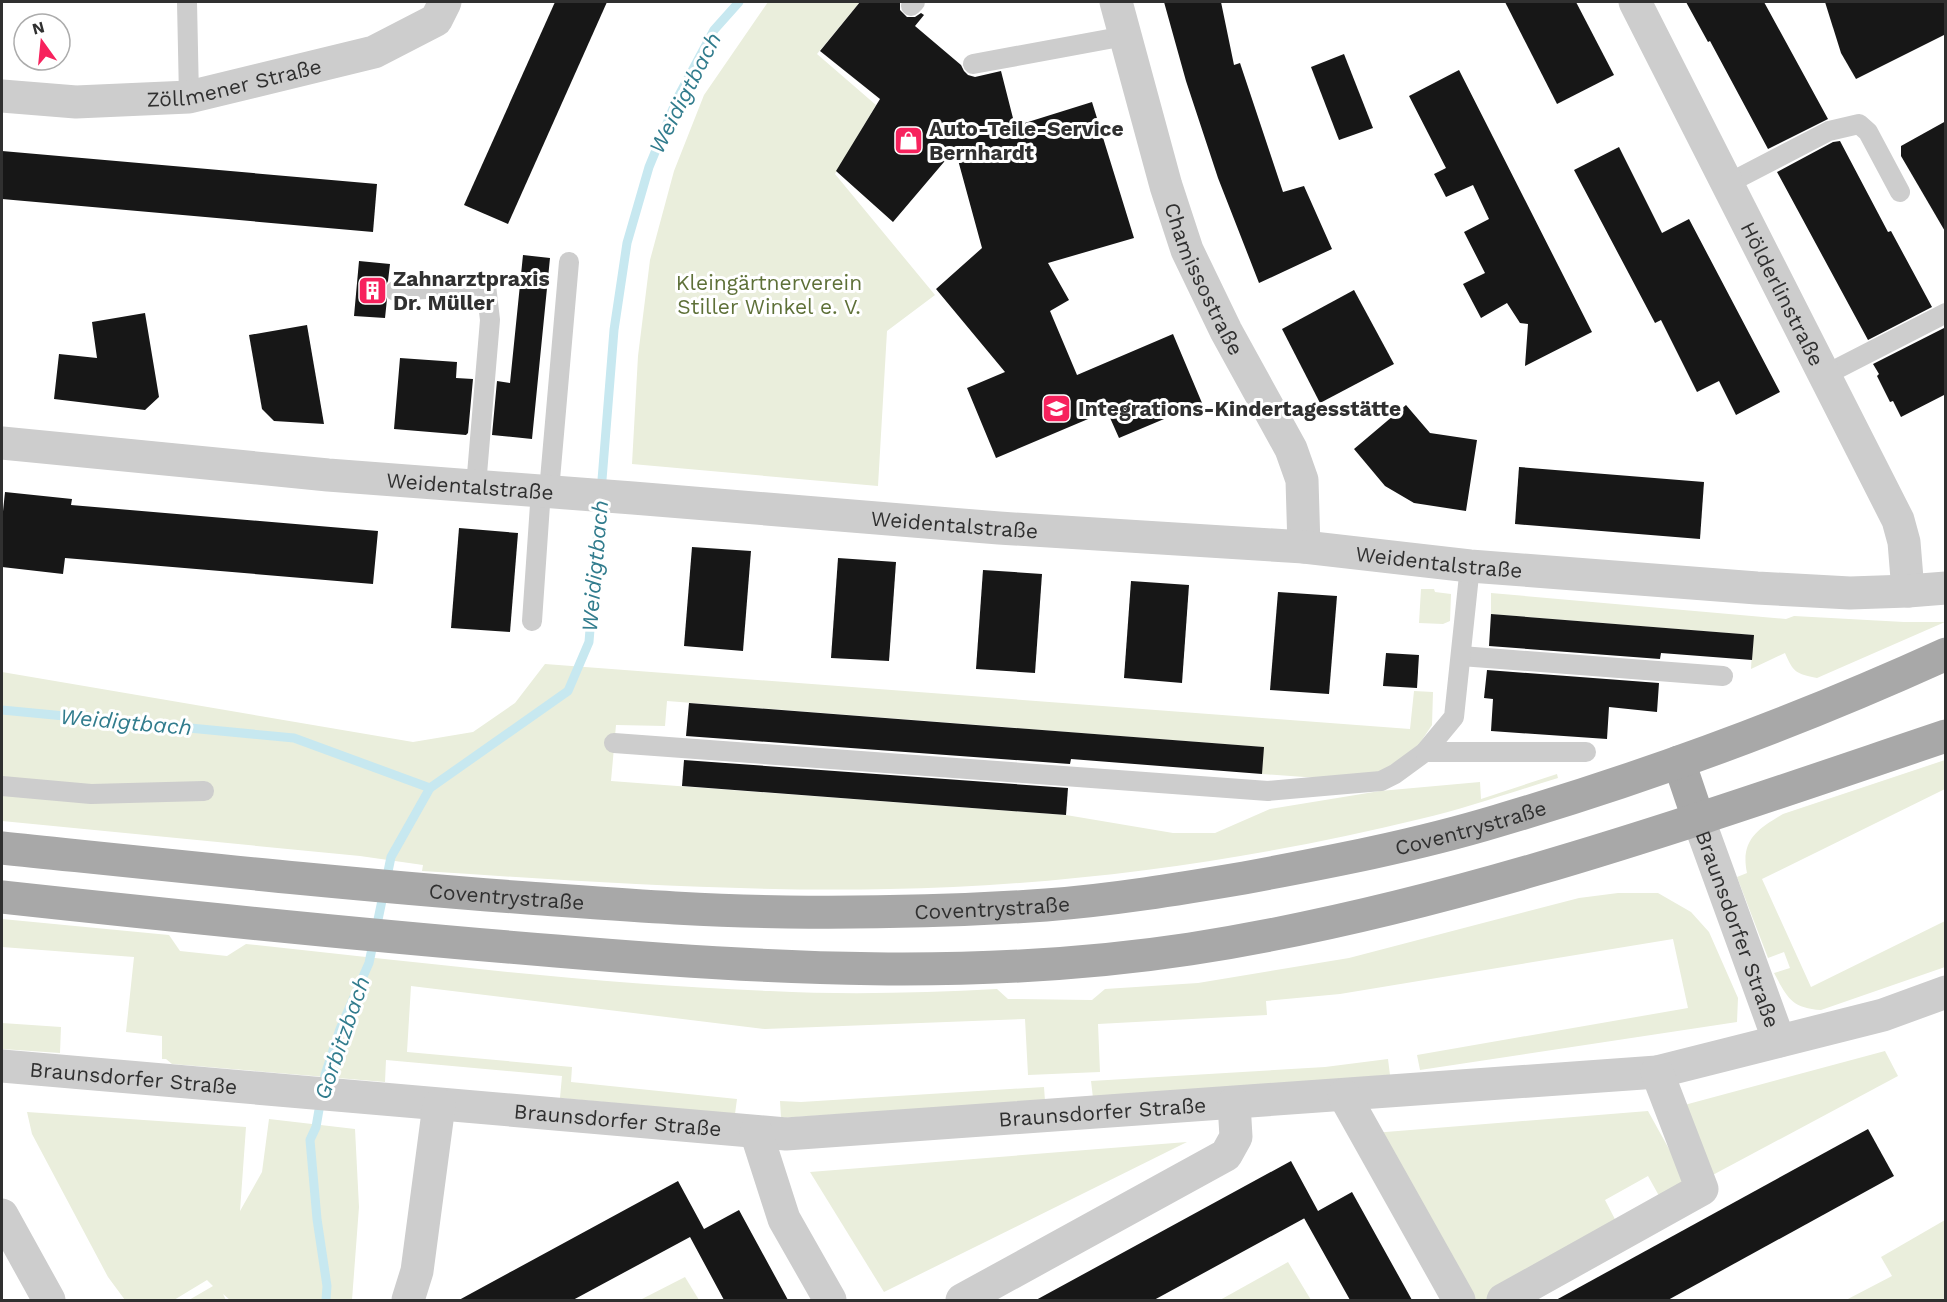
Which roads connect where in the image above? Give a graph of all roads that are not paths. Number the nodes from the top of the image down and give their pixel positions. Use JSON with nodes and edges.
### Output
{"nodes":[{"id":1,"x":187,"y":2,"type":"edge"},
{"id":2,"x":446,"y":2,"type":"edge"},
{"id":3,"x":1116,"y":2,"type":"edge"},
{"id":4,"x":1635,"y":2,"type":"edge"},
{"id":5,"x":1125,"y":36,"type":"junction"},
{"id":6,"x":973,"y":64,"type":"dead end"},
{"id":7,"x":2,"y":96,"type":"edge"},
{"id":8,"x":189,"y":97,"type":"junction"},
{"id":9,"x":1727,"y":184,"type":"junction"},
{"id":10,"x":1900,"y":192,"type":"dead end"},
{"id":11,"x":569,"y":262,"type":"dead end"},
{"id":12,"x":395,"y":291,"type":"dead end"},
{"id":13,"x":1946,"y":313,"type":"edge"},
{"id":14,"x":1825,"y":375,"type":"junction"},
{"id":15,"x":2,"y":443,"type":"edge"},
{"id":16,"x":476,"y":486,"type":"junction"},
{"id":17,"x":553,"y":492,"type":"junction"},
{"id":18,"x":1304,"y":547,"type":"junction"},
{"id":19,"x":1470,"y":566,"type":"junction"},
{"id":20,"x":1946,"y":588,"type":"edge"},
{"id":21,"x":1908,"y":591,"type":"junction"},
{"id":22,"x":532,"y":621,"type":"dead end"},
{"id":23,"x":1946,"y":654,"type":"edge"},
{"id":24,"x":1461,"y":656,"type":"junction"},
{"id":25,"x":1723,"y":676,"type":"dead end"},
{"id":26,"x":1946,"y":736,"type":"edge"},
{"id":27,"x":614,"y":743,"type":"dead end"},
{"id":28,"x":1425,"y":752,"type":"junction"},
{"id":29,"x":1586,"y":752,"type":"dead end"},
{"id":30,"x":1679,"y":762,"type":"junction"},
{"id":31,"x":2,"y":786,"type":"edge"},
{"id":32,"x":204,"y":791,"type":"dead end"},
{"id":33,"x":1698,"y":818,"type":"junction"},
{"id":34,"x":2,"y":848,"type":"edge"},
{"id":35,"x":2,"y":897,"type":"edge"},
{"id":36,"x":1946,"y":992,"type":"edge"},
{"id":37,"x":1779,"y":1041,"type":"junction"},
{"id":38,"x":2,"y":1066,"type":"edge"},
{"id":39,"x":1657,"y":1072,"type":"junction"},
{"id":40,"x":1344,"y":1095,"type":"junction"},
{"id":41,"x":1234,"y":1103,"type":"junction"},
{"id":42,"x":440,"y":1105,"type":"junction"},
{"id":43,"x":756,"y":1132,"type":"junction"},
{"id":44,"x":2,"y":1215,"type":"edge"},
{"id":45,"x":49,"y":1300,"type":"edge"},
{"id":46,"x":408,"y":1300,"type":"edge"},
{"id":47,"x":830,"y":1300,"type":"edge"},
{"id":48,"x":962,"y":1300,"type":"edge"},
{"id":49,"x":1459,"y":1300,"type":"edge"},
{"id":50,"x":1503,"y":1300,"type":"edge"}],
"edges":[{"from":1,"to":8,"type":"lane"},
{"from":2,"to":8,"type":"street","name":"Zöllmener Straße"},
{"from":3,"to":5,"type":"street","name":"Chamissostraße"},
{"from":4,"to":9,"type":"street","name":"Hölderlinstraße"},
{"from":5,"to":6,"type":"lane"},
{"from":5,"to":18,"type":"street","name":"Chamissostraße"},
{"from":7,"to":8,"type":"street","name":"Zöllmener Straße"},
{"from":9,"to":10,"type":"lane"},
{"from":9,"to":14,"type":"street","name":"Hölderlinstraße"},
{"from":11,"to":17,"type":"lane"},
{"from":12,"to":16,"type":"lane"},
{"from":13,"to":14,"type":"lane"},
{"from":14,"to":21,"type":"street","name":"Hölderlinstraße"},
{"from":15,"to":16,"type":"street","name":"Weidentalstraße"},
{"from":16,"to":17,"type":"street","name":"Weidentalstraße"},
{"from":17,"to":18,"type":"street","name":"Weidentalstraße"},
{"from":17,"to":22,"type":"lane"},
{"from":18,"to":19,"type":"street","name":"Weidentalstraße"},
{"from":19,"to":21,"type":"street","name":"Weidentalstraße"},
{"from":19,"to":24,"type":"lane"},
{"from":20,"to":21,"type":"street","name":"Weidentalstraße"},
{"from":23,"to":30,"type":"main road","name":"Coventrystraße"},
{"from":24,"to":25,"type":"lane"},
{"from":24,"to":28,"type":"lane"},
{"from":26,"to":33,"type":"main road"},
{"from":27,"to":28,"type":"lane"},
{"from":28,"to":29,"type":"lane"},
{"from":30,"to":33,"type":"main road"},
{"from":30,"to":34,"type":"main road","name":"Coventrystraße"},
{"from":31,"to":32,"type":"lane"},
{"from":33,"to":35,"type":"main road"},
{"from":33,"to":37,"type":"street","name":"Braunsdorfer Straße"},
{"from":36,"to":37,"type":"street","name":"Braunsdorfer Straße"},
{"from":37,"to":39,"type":"street","name":"Braunsdorfer Straße"},
{"from":38,"to":42,"type":"street","name":"Braunsdorfer Straße"},
{"from":39,"to":40,"type":"street","name":"Braunsdorfer Straße"},
{"from":39,"to":50,"type":"street"},
{"from":40,"to":41,"type":"street","name":"Braunsdorfer Straße"},
{"from":40,"to":49,"type":"street"},
{"from":41,"to":43,"type":"street","name":"Braunsdorfer Straße"},
{"from":41,"to":48,"type":"street","name":"Braunsdorfer Straße"},
{"from":42,"to":43,"type":"street","name":"Braunsdorfer Straße"},
{"from":42,"to":46,"type":"street"},
{"from":43,"to":47,"type":"street"},
{"from":44,"to":45,"type":"street"}]}
